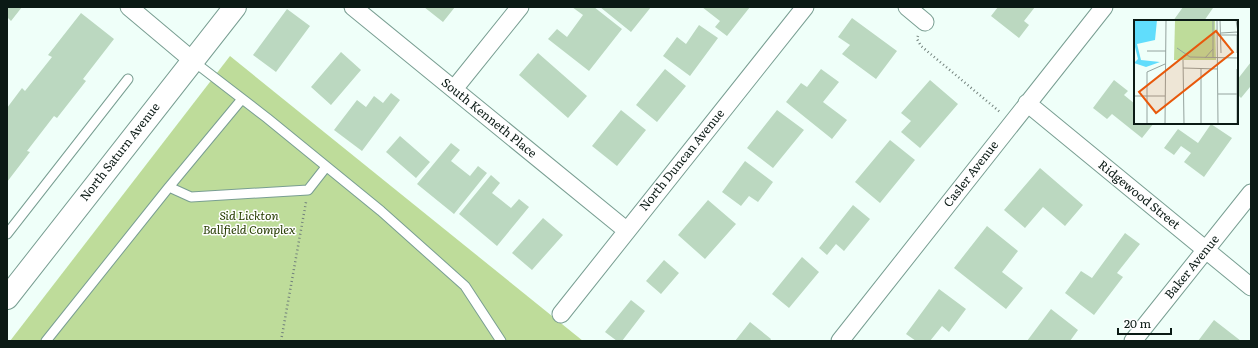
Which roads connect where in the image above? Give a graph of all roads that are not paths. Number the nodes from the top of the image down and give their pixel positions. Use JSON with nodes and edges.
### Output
{"nodes":[{"id":1,"x":129,"y":7,"type":"edge"},
{"id":2,"x":235,"y":7,"type":"edge"},
{"id":3,"x":352,"y":7,"type":"edge"},
{"id":4,"x":520,"y":7,"type":"edge"},
{"id":5,"x":805,"y":7,"type":"edge"},
{"id":6,"x":907,"y":7,"type":"edge"},
{"id":7,"x":1104,"y":7,"type":"edge"},
{"id":8,"x":925,"y":22,"type":"road end"},
{"id":9,"x":192,"y":60,"type":"junction"},
{"id":10,"x":128,"y":79,"type":"dead end"},
{"id":11,"x":454,"y":89,"type":"junction"},
{"id":12,"x":242,"y":99,"type":"junction"},
{"id":13,"x":1027,"y":103,"type":"junction"},
{"id":14,"x":326,"y":166,"type":"junction"},
{"id":15,"x":169,"y":187,"type":"junction"},
{"id":16,"x":1251,"y":193,"type":"edge"},
{"id":17,"x":626,"y":230,"type":"junction"},
{"id":18,"x":7,"y":234,"type":"edge"},
{"id":19,"x":1205,"y":250,"type":"junction"},
{"id":20,"x":10,"y":287,"type":"edge"},
{"id":21,"x":1251,"y":287,"type":"edge"},
{"id":22,"x":561,"y":314,"type":"dead end"},
{"id":23,"x":46,"y":341,"type":"edge"},
{"id":24,"x":501,"y":341,"type":"edge"},
{"id":25,"x":840,"y":341,"type":"edge"},
{"id":26,"x":1132,"y":341,"type":"edge"}],
"edges":[{"from":1,"to":9,"type":"street"},
{"from":2,"to":9,"type":"street","name":"North Saturn Avenue"},
{"from":3,"to":11,"type":"street","name":"South Kenneth Place"},
{"from":4,"to":11,"type":"street"},
{"from":5,"to":17,"type":"street","name":"North Duncan Avenue"},
{"from":6,"to":8,"type":"street"},
{"from":7,"to":13,"type":"street","name":"Casler Avenue"},
{"from":9,"to":12,"type":"lane"},
{"from":9,"to":20,"type":"street","name":"North Saturn Avenue"},
{"from":10,"to":18,"type":"lane"},
{"from":11,"to":17,"type":"street","name":"South Kenneth Place"},
{"from":12,"to":14,"type":"lane"},
{"from":12,"to":15,"type":"lane"},
{"from":13,"to":19,"type":"street","name":"Ridgewood Street"},
{"from":13,"to":25,"type":"street","name":"Casler Avenue"},
{"from":14,"to":15,"type":"lane"},
{"from":14,"to":24,"type":"lane"},
{"from":15,"to":23,"type":"lane"},
{"from":16,"to":19,"type":"street","name":"Baker Avenue"},
{"from":17,"to":22,"type":"street","name":"North Duncan Avenue"},
{"from":19,"to":21,"type":"street","name":"Ridgewood Street"},
{"from":19,"to":26,"type":"street","name":"Baker Avenue"}]}
